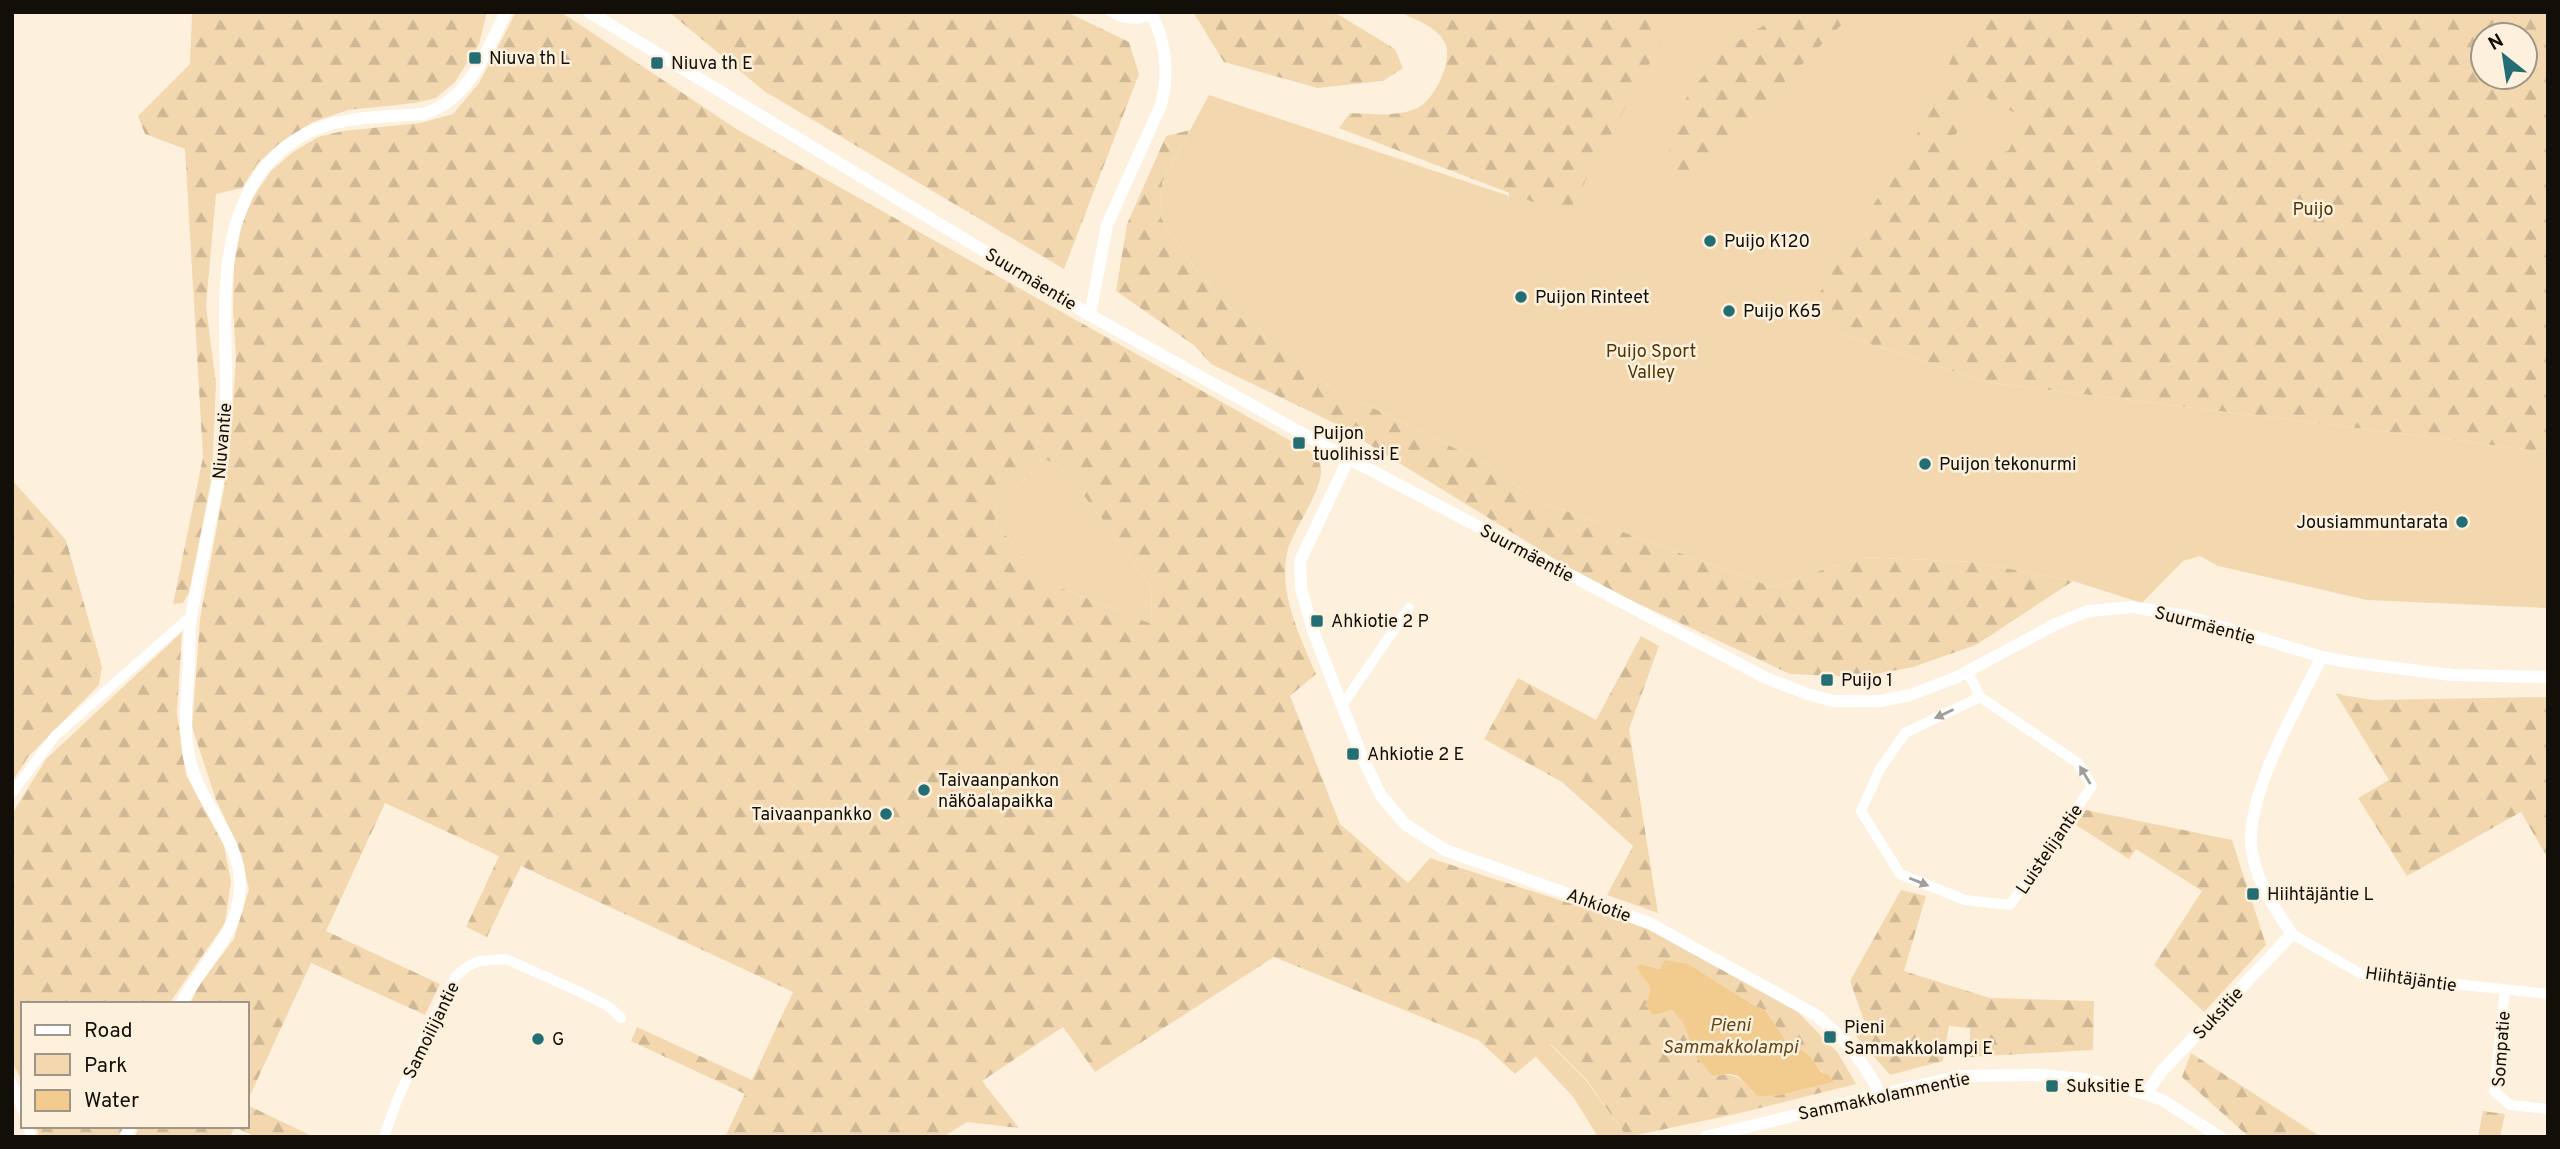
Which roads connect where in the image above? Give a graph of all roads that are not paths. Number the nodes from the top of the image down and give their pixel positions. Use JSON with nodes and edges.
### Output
{"nodes":[{"id":1,"x":506,"y":12,"type":"edge"},
{"id":2,"x":589,"y":12,"type":"edge"},
{"id":3,"x":1111,"y":12,"type":"edge"},
{"id":4,"x":1151,"y":14,"type":"edge"},
{"id":5,"x":1090,"y":315,"type":"junction"},
{"id":6,"x":1349,"y":458,"type":"junction"},
{"id":7,"x":1409,"y":608,"type":"dead end"},
{"id":8,"x":191,"y":616,"type":"junction"},
{"id":9,"x":2322,"y":657,"type":"junction"},
{"id":10,"x":1968,"y":672,"type":"junction"},
{"id":11,"x":2548,"y":677,"type":"edge"},
{"id":12,"x":1980,"y":697,"type":"junction"},
{"id":13,"x":1343,"y":704,"type":"junction"},
{"id":14,"x":12,"y":793,"type":"edge"},
{"id":15,"x":2292,"y":934,"type":"junction"},
{"id":16,"x":2505,"y":990,"type":"junction"},
{"id":17,"x":2548,"y":994,"type":"edge"},
{"id":18,"x":182,"y":1002,"type":"edge"},
{"id":19,"x":621,"y":1018,"type":"dead end"},
{"id":20,"x":12,"y":1083,"type":"edge"},
{"id":21,"x":2146,"y":1094,"type":"junction"},
{"id":22,"x":1879,"y":1096,"type":"junction"},
{"id":23,"x":21,"y":1107,"type":"edge"},
{"id":24,"x":2548,"y":1109,"type":"edge"},
{"id":25,"x":2201,"y":1131,"type":"edge"},
{"id":26,"x":384,"y":1137,"type":"edge"},
{"id":27,"x":1705,"y":1137,"type":"edge"},
{"id":28,"x":2220,"y":1137,"type":"edge"}],
"edges":[{"from":1,"to":8,"type":"street","name":"Niuvantie"},
{"from":2,"to":5,"type":"street","name":"Suurmäentie"},
{"from":3,"to":4,"type":"street"},
{"from":4,"to":5,"type":"street"},
{"from":5,"to":6,"type":"street","name":"Suurmäentie"},
{"from":6,"to":10,"type":"street","name":"Suurmäentie"},
{"from":6,"to":13,"type":"street","name":"Ahkiotie"},
{"from":7,"to":13,"type":"street"},
{"from":8,"to":14,"type":"street"},
{"from":8,"to":18,"type":"street","name":"Niuvantie"},
{"from":9,"to":10,"type":"street","name":"Suurmäentie"},
{"from":9,"to":11,"type":"street","name":"Suurmäentie"},
{"from":9,"to":15,"type":"street","name":"Hiihtäjäntie"},
{"from":10,"to":12,"type":"street"},
{"from":12,"to":12,"type":"street","name":"Luistelijantie","one_way":true},
{"from":13,"to":22,"type":"street","name":"Ahkiotie"},
{"from":15,"to":16,"type":"street","name":"Hiihtäjäntie"},
{"from":15,"to":21,"type":"street","name":"Suksitie"},
{"from":16,"to":17,"type":"street","name":"Hiihtäjäntie"},
{"from":16,"to":24,"type":"street","name":"Sompatie"},
{"from":19,"to":26,"type":"street","name":"Samoilijantie"},
{"from":20,"to":23,"type":"street"},
{"from":21,"to":22,"type":"street","name":"Sammakkolammentie"},
{"from":21,"to":25,"type":"street","name":"Sammakkolammentie"},
{"from":22,"to":27,"type":"street","name":"Sammakkolammentie"},
{"from":25,"to":28,"type":"street","name":"Sammakkolammentie"}]}
